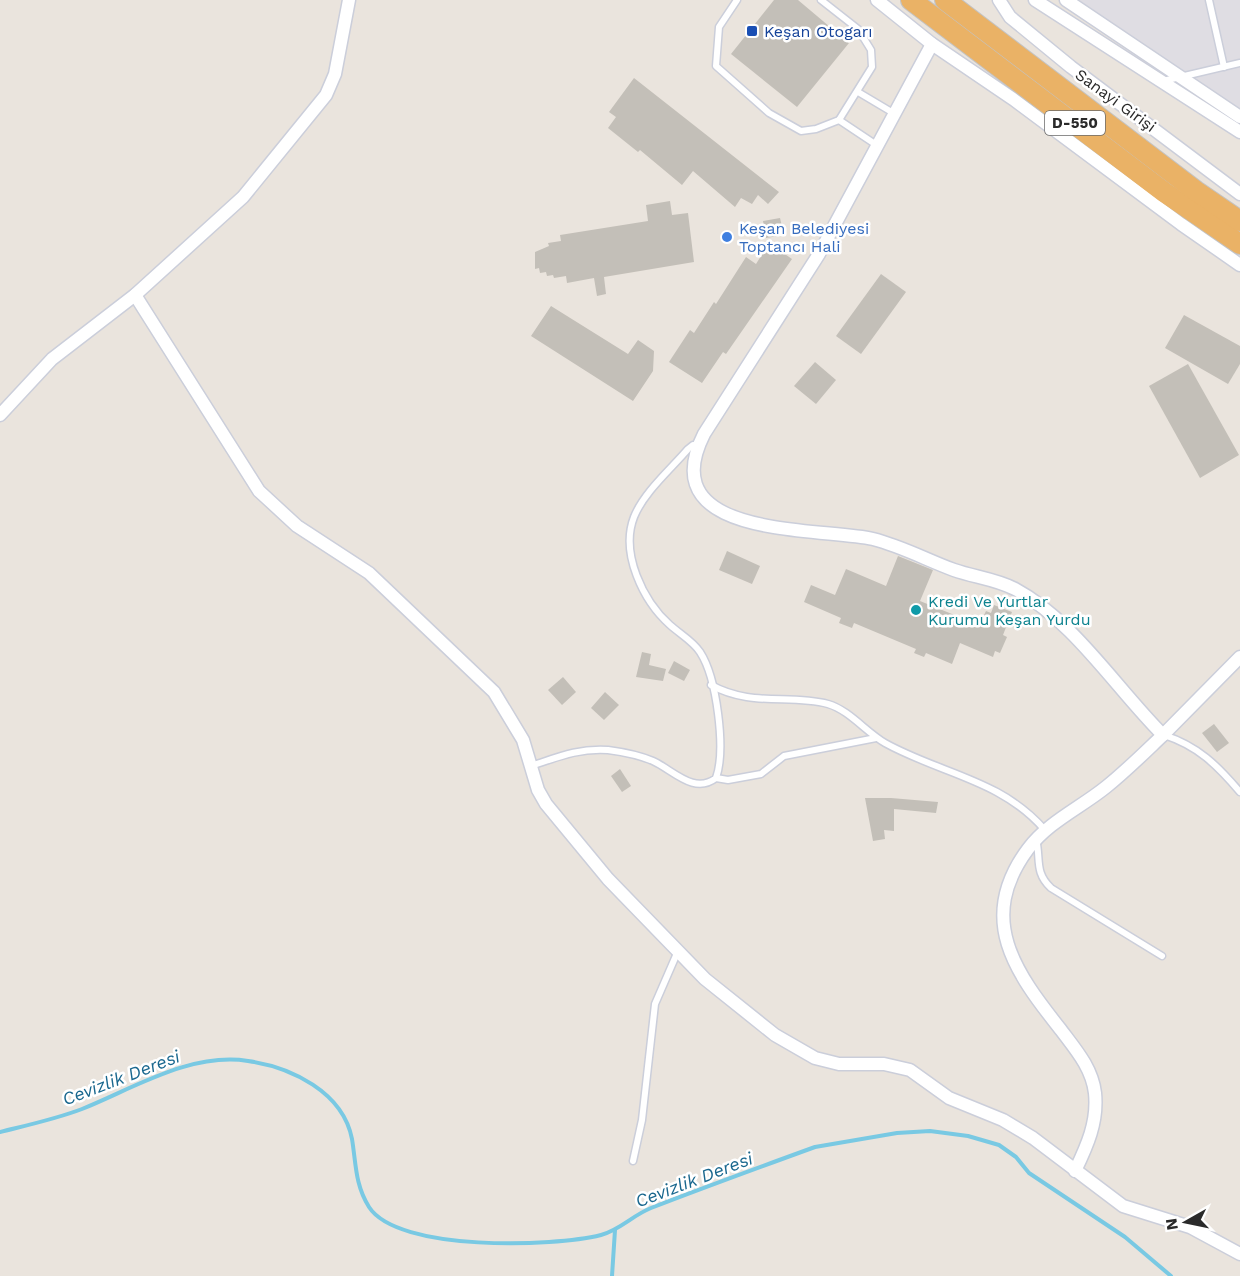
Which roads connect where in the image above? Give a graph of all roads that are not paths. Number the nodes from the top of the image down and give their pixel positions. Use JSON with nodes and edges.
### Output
{"nodes":[{"id":1,"x":350,"y":0,"type":"edge"},
{"id":2,"x":737,"y":0,"type":"edge"},
{"id":3,"x":821,"y":0,"type":"edge"},
{"id":4,"x":877,"y":0,"type":"edge"},
{"id":5,"x":911,"y":0,"type":"edge"},
{"id":6,"x":945,"y":0,"type":"edge"},
{"id":7,"x":999,"y":0,"type":"edge"},
{"id":8,"x":1035,"y":0,"type":"edge"},
{"id":9,"x":1066,"y":0,"type":"edge"},
{"id":10,"x":1209,"y":0,"type":"edge"},
{"id":11,"x":932,"y":44,"type":"junction"},
{"id":12,"x":1240,"y":63,"type":"edge"},
{"id":13,"x":1224,"y":67,"type":"junction"},
{"id":14,"x":1180,"y":77,"type":"junction"},
{"id":15,"x":1163,"y":81,"type":"junction"},
{"id":16,"x":858,"y":92,"type":"junction"},
{"id":17,"x":896,"y":114,"type":"junction"},
{"id":18,"x":1240,"y":117,"type":"edge"},
{"id":19,"x":839,"y":120,"type":"junction"},
{"id":20,"x":1240,"y":132,"type":"edge"},
{"id":21,"x":879,"y":146,"type":"junction"},
{"id":22,"x":1240,"y":194,"type":"edge"},
{"id":23,"x":1240,"y":221,"type":"edge"},
{"id":24,"x":1240,"y":244,"type":"edge"},
{"id":25,"x":1240,"y":265,"type":"edge"},
{"id":26,"x":135,"y":295,"type":"junction"},
{"id":27,"x":0,"y":416,"type":"edge"},
{"id":28,"x":699,"y":445,"type":"junction"},
{"id":29,"x":1240,"y":657,"type":"edge"},
{"id":30,"x":711,"y":685,"type":"junction"},
{"id":31,"x":1163,"y":735,"type":"junction"},
{"id":32,"x":876,"y":738,"type":"junction"},
{"id":33,"x":530,"y":766,"type":"junction"},
{"id":34,"x":716,"y":778,"type":"junction"},
{"id":35,"x":1240,"y":792,"type":"edge"},
{"id":36,"x":1040,"y":834,"type":"junction"},
{"id":37,"x":678,"y":951,"type":"junction"},
{"id":38,"x":1162,"y":956,"type":"dead end"},
{"id":39,"x":633,"y":1161,"type":"dead end"},
{"id":40,"x":1074,"y":1171,"type":"junction"},
{"id":41,"x":1240,"y":1254,"type":"edge"}],
"edges":[{"from":1,"to":26,"type":"street"},
{"from":2,"to":19,"type":"lane"},
{"from":3,"to":16,"type":"lane"},
{"from":4,"to":11,"type":"street"},
{"from":5,"to":24,"type":"highway","number":"D-550"},
{"from":6,"to":23,"type":"highway","number":"D-550"},
{"from":7,"to":22,"type":"street","name":"Sanayi Girişi"},
{"from":8,"to":15,"type":"street"},
{"from":9,"to":14,"type":"street"},
{"from":10,"to":13,"type":"lane"},
{"from":11,"to":17,"type":"street"},
{"from":11,"to":25,"type":"street"},
{"from":12,"to":13,"type":"lane"},
{"from":13,"to":14,"type":"lane"},
{"from":14,"to":15,"type":"lane"},
{"from":14,"to":18,"type":"street"},
{"from":15,"to":20,"type":"street"},
{"from":16,"to":17,"type":"lane"},
{"from":16,"to":19,"type":"lane"},
{"from":17,"to":21,"type":"street"},
{"from":19,"to":21,"type":"lane"},
{"from":21,"to":28,"type":"street"},
{"from":26,"to":27,"type":"street"},
{"from":26,"to":33,"type":"street"},
{"from":28,"to":30,"type":"lane"},
{"from":28,"to":31,"type":"street"},
{"from":29,"to":31,"type":"street"},
{"from":30,"to":32,"type":"lane"},
{"from":30,"to":34,"type":"lane"},
{"from":31,"to":35,"type":"lane"},
{"from":31,"to":36,"type":"street"},
{"from":32,"to":34,"type":"lane"},
{"from":32,"to":36,"type":"lane"},
{"from":33,"to":34,"type":"lane"},
{"from":33,"to":37,"type":"street"},
{"from":36,"to":38,"type":"lane"},
{"from":36,"to":40,"type":"street"},
{"from":37,"to":39,"type":"lane"},
{"from":37,"to":40,"type":"street"},
{"from":40,"to":41,"type":"street"}]}
